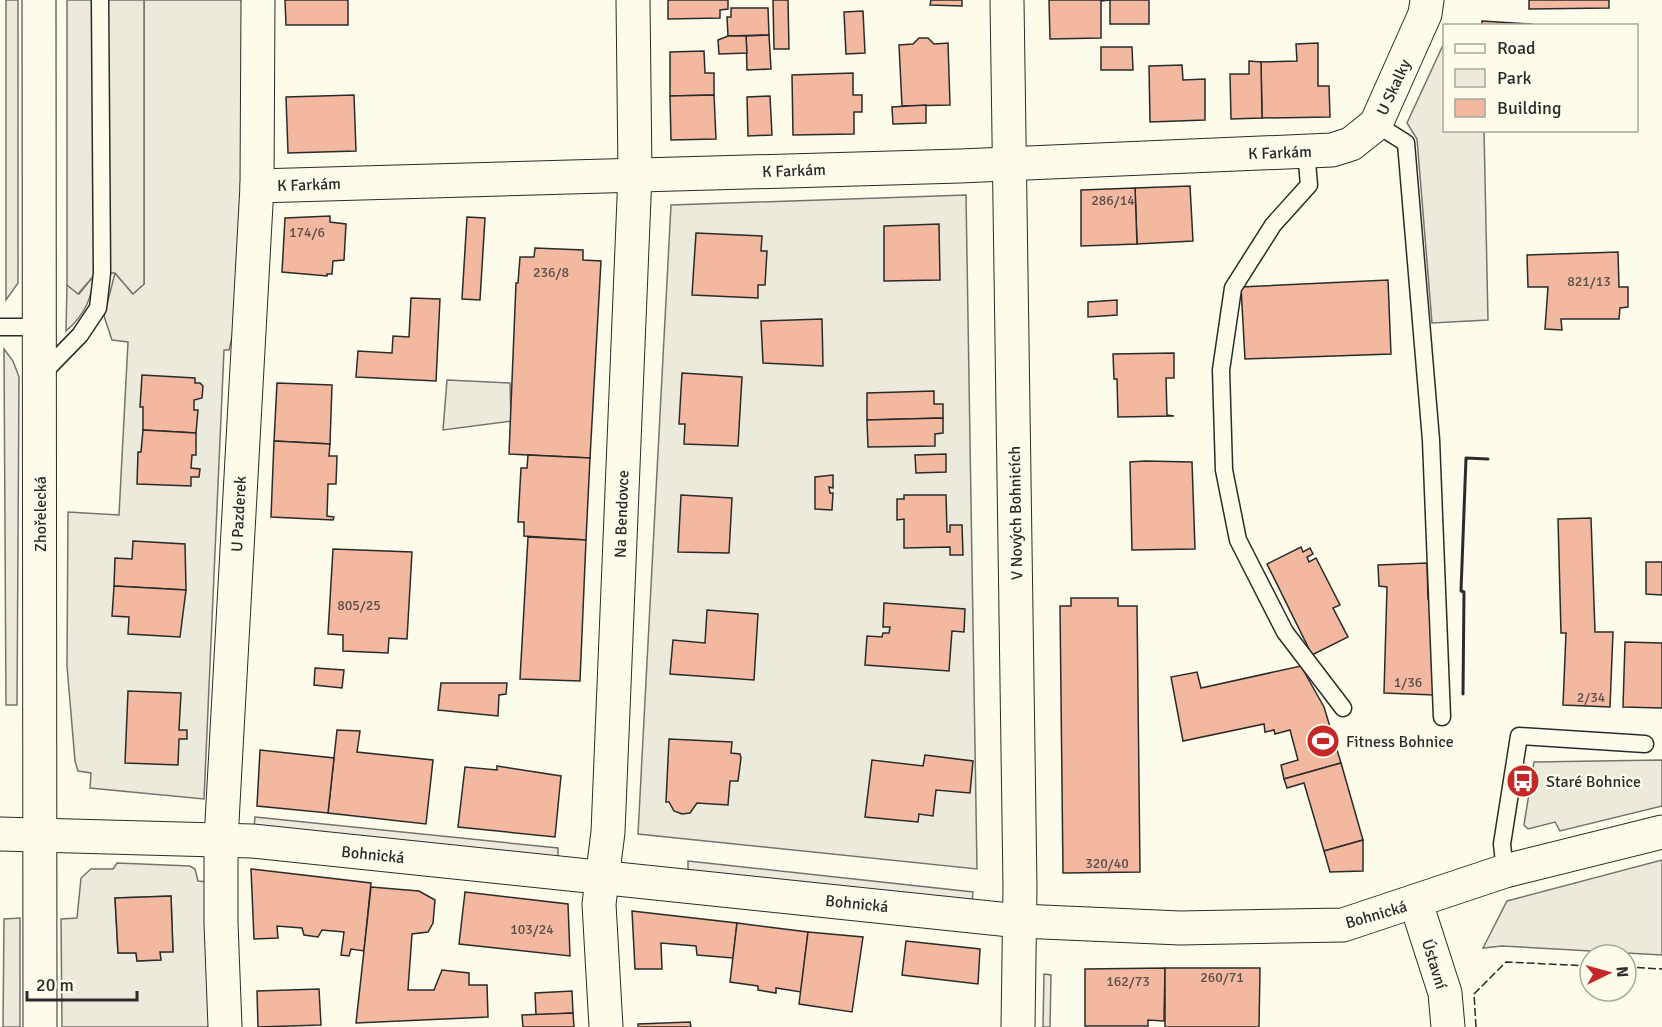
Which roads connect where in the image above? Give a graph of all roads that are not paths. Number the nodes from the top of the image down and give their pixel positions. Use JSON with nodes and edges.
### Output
{"nodes":[{"id":1,"x":39,"y":0,"type":"edge"},
{"id":2,"x":100,"y":0,"type":"edge"},
{"id":3,"x":258,"y":0,"type":"edge"},
{"id":4,"x":633,"y":0,"type":"edge"},
{"id":5,"x":1007,"y":0,"type":"edge"},
{"id":6,"x":1427,"y":0,"type":"edge"},
{"id":7,"x":1376,"y":124,"type":"junction"},
{"id":8,"x":1319,"y":150,"type":"junction"},
{"id":9,"x":1011,"y":163,"type":"junction"},
{"id":10,"x":635,"y":174,"type":"junction"},
{"id":11,"x":257,"y":186,"type":"junction"},
{"id":12,"x":0,"y":327,"type":"edge"},
{"id":13,"x":39,"y":327,"type":"junction"},
{"id":14,"x":39,"y":377,"type":"junction"},
{"id":15,"x":1343,"y":708,"type":"dead end"},
{"id":16,"x":1442,"y":717,"type":"dead end"},
{"id":17,"x":1645,"y":744,"type":"dead end"},
{"id":18,"x":1662,"y":832,"type":"edge"},
{"id":19,"x":40,"y":833,"type":"junction"},
{"id":20,"x":0,"y":834,"type":"edge"},
{"id":21,"x":221,"y":840,"type":"junction"},
{"id":22,"x":1505,"y":871,"type":"junction"},
{"id":23,"x":602,"y":877,"type":"junction"},
{"id":24,"x":1416,"y":903,"type":"junction"},
{"id":25,"x":1020,"y":921,"type":"junction"},
{"id":26,"x":40,"y":1027,"type":"edge"},
{"id":27,"x":225,"y":1027,"type":"edge"},
{"id":28,"x":606,"y":1027,"type":"edge"},
{"id":29,"x":1018,"y":1027,"type":"edge"},
{"id":30,"x":1448,"y":1027,"type":"edge"}],
"edges":[{"from":1,"to":13,"type":"street","name":"Zhořelecká"},
{"from":2,"to":14,"type":"lane"},
{"from":3,"to":11,"type":"street","name":"U Pazderek"},
{"from":4,"to":10,"type":"street","name":"Na Bendovce"},
{"from":5,"to":9,"type":"street","name":"V Nových Bohnicích"},
{"from":6,"to":7,"type":"street","name":"U Skalky"},
{"from":7,"to":8,"type":"street","name":"U Skalky"},
{"from":7,"to":16,"type":"lane"},
{"from":8,"to":9,"type":"street","name":"K Farkám"},
{"from":8,"to":15,"type":"lane"},
{"from":9,"to":10,"type":"street","name":"K Farkám"},
{"from":9,"to":25,"type":"street","name":"V Nových Bohnicích"},
{"from":10,"to":11,"type":"street","name":"K Farkám"},
{"from":10,"to":23,"type":"street","name":"Na Bendovce"},
{"from":11,"to":21,"type":"street","name":"U Pazderek"},
{"from":12,"to":13,"type":"lane"},
{"from":13,"to":14,"type":"street","name":"Zhořelecká"},
{"from":14,"to":19,"type":"street","name":"Zhořelecká"},
{"from":17,"to":22,"type":"lane"},
{"from":18,"to":22,"type":"street","name":"Bohnická"},
{"from":19,"to":20,"type":"street","name":"Bohnická"},
{"from":19,"to":21,"type":"street","name":"Bohnická"},
{"from":19,"to":26,"type":"street","name":"Zhořelecká"},
{"from":21,"to":23,"type":"street","name":"Bohnická"},
{"from":21,"to":27,"type":"street","name":"U Pazderek"},
{"from":22,"to":24,"type":"street","name":"Bohnická"},
{"from":23,"to":25,"type":"street","name":"Bohnická"},
{"from":23,"to":28,"type":"street","name":"Na Bendovce"},
{"from":24,"to":25,"type":"street","name":"Bohnická"},
{"from":24,"to":30,"type":"street","name":"Ústavní"},
{"from":25,"to":29,"type":"street","name":"V Nových Bohnicích"}]}
